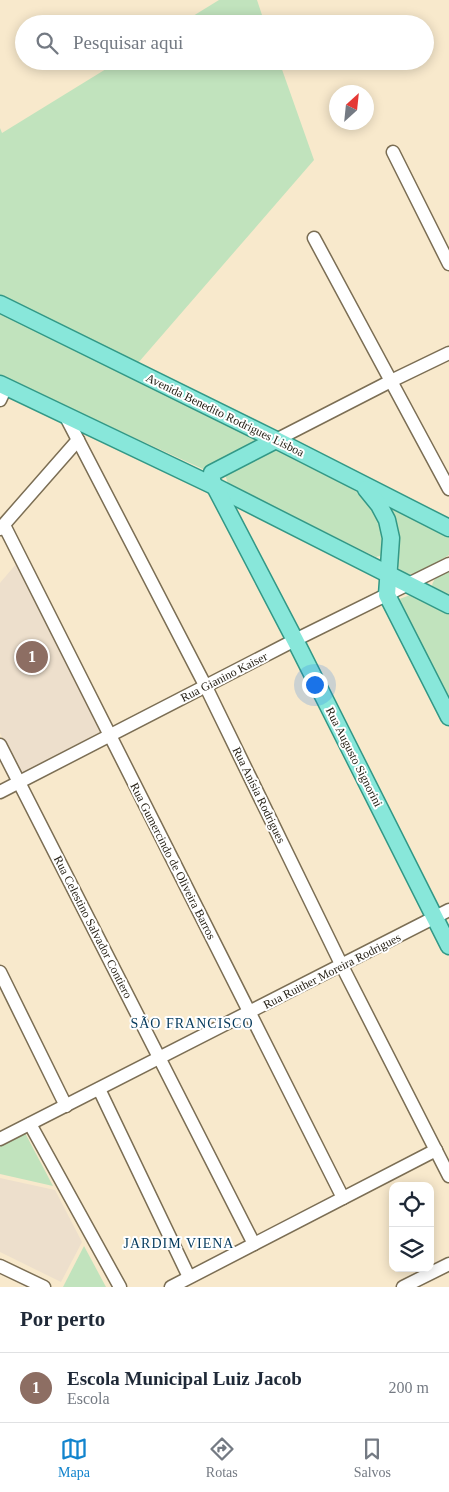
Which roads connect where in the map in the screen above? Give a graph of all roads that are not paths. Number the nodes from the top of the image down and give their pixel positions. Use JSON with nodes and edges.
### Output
{"nodes":[{"id":1,"x":394,"y":152,"type":"dead end"},
{"id":2,"x":314,"y":238,"type":"dead end"},
{"id":3,"x":449,"y":264,"type":"edge"},
{"id":4,"x":0,"y":304,"type":"edge"},
{"id":5,"x":449,"y":353,"type":"edge"},
{"id":6,"x":391,"y":381,"type":"junction"},
{"id":7,"x":2,"y":390,"type":"edge"},
{"id":8,"x":65,"y":415,"type":"junction"},
{"id":9,"x":78,"y":440,"type":"junction"},
{"id":10,"x":276,"y":440,"type":"junction"},
{"id":11,"x":360,"y":483,"type":"junction"},
{"id":12,"x":216,"y":487,"type":"junction"},
{"id":13,"x":449,"y":489,"type":"edge"},
{"id":14,"x":2,"y":527,"type":"edge"},
{"id":15,"x":449,"y":528,"type":"edge"},
{"id":16,"x":449,"y":564,"type":"edge"},
{"id":17,"x":388,"y":574,"type":"junction"},
{"id":18,"x":408,"y":584,"type":"junction"},
{"id":19,"x":387,"y":595,"type":"junction"},
{"id":20,"x":449,"y":605,"type":"edge"},
{"id":21,"x":295,"y":640,"type":"junction"},
{"id":22,"x":206,"y":687,"type":"junction"},
{"id":23,"x":449,"y":717,"type":"edge"},
{"id":24,"x":110,"y":735,"type":"junction"},
{"id":25,"x":0,"y":745,"type":"edge"},
{"id":26,"x":19,"y":781,"type":"junction"},
{"id":27,"x":0,"y":792,"type":"edge"},
{"id":28,"x":449,"y":910,"type":"edge"},
{"id":29,"x":434,"y":918,"type":"junction"},
{"id":30,"x":449,"y":946,"type":"edge"},
{"id":31,"x":342,"y":966,"type":"junction"},
{"id":32,"x":0,"y":972,"type":"edge"},
{"id":33,"x":249,"y":1013,"type":"junction"},
{"id":34,"x":160,"y":1058,"type":"junction"},
{"id":35,"x":99,"y":1089,"type":"junction"},
{"id":36,"x":66,"y":1106,"type":"junction"},
{"id":37,"x":30,"y":1124,"type":"junction"},
{"id":38,"x":0,"y":1140,"type":"edge"},
{"id":39,"x":436,"y":1150,"type":"junction"},
{"id":40,"x":449,"y":1176,"type":"edge"},
{"id":41,"x":343,"y":1198,"type":"junction"},
{"id":42,"x":254,"y":1244,"type":"junction"},
{"id":43,"x":449,"y":1264,"type":"edge"},
{"id":44,"x":0,"y":1266,"type":"edge"},
{"id":45,"x":189,"y":1278,"type":"junction"},
{"id":46,"x":44,"y":1287,"type":"edge"},
{"id":47,"x":120,"y":1287,"type":"edge"},
{"id":48,"x":171,"y":1287,"type":"edge"},
{"id":49,"x":403,"y":1287,"type":"edge"}],
"edges":[{"from":1,"to":3,"type":"street"},
{"from":2,"to":6,"type":"street"},
{"from":4,"to":10,"type":"main road","name":"Avenida Benedito Rodrigues Lisboa"},
{"from":5,"to":6,"type":"street"},
{"from":6,"to":10,"type":"street"},
{"from":6,"to":13,"type":"street"},
{"from":7,"to":8,"type":"main road"},
{"from":8,"to":9,"type":"street","name":"Rua Anísia Rodrigues"},
{"from":8,"to":12,"type":"main road"},
{"from":9,"to":14,"type":"street"},
{"from":9,"to":22,"type":"street","name":"Rua Anísia Rodrigues"},
{"from":10,"to":11,"type":"main road","name":"Avenida Benedito Rodrigues Lisboa"},
{"from":10,"to":12,"type":"main road"},
{"from":11,"to":15,"type":"main road","name":"Avenida Benedito Rodrigues Lisboa"},
{"from":11,"to":17,"type":"main road"},
{"from":12,"to":17,"type":"main road"},
{"from":12,"to":21,"type":"main road","name":"Rua Augusto Signorini"},
{"from":14,"to":24,"type":"street","name":"Rua Gumercindo de Oliveira Barros"},
{"from":16,"to":18,"type":"street","name":"Rua Gianino Kaiser"},
{"from":17,"to":18,"type":"main road"},
{"from":17,"to":19,"type":"main road"},
{"from":18,"to":19,"type":"street","name":"Rua Gianino Kaiser"},
{"from":18,"to":20,"type":"main road"},
{"from":19,"to":21,"type":"street","name":"Rua Gianino Kaiser"},
{"from":19,"to":23,"type":"main road"},
{"from":21,"to":22,"type":"street","name":"Rua Gianino Kaiser"},
{"from":21,"to":29,"type":"main road","name":"Rua Augusto Signorini"},
{"from":22,"to":24,"type":"street","name":"Rua Gianino Kaiser"},
{"from":22,"to":31,"type":"street","name":"Rua Anísia Rodrigues"},
{"from":24,"to":26,"type":"street","name":"Rua Gianino Kaiser"},
{"from":24,"to":33,"type":"street","name":"Rua Gumercindo de Oliveira Barros"},
{"from":25,"to":26,"type":"street","name":"Rua Celestino Salvador Contiero"},
{"from":26,"to":27,"type":"street","name":"Rua Gianino Kaiser"},
{"from":26,"to":34,"type":"street","name":"Rua Celestino Salvador Contiero"},
{"from":28,"to":29,"type":"street","name":"Rua Ruither Moreira Rodrigues"},
{"from":29,"to":30,"type":"main road","name":"Rua Augusto Signorini"},
{"from":29,"to":31,"type":"street","name":"Rua Ruither Moreira Rodrigues"},
{"from":31,"to":33,"type":"street","name":"Rua Ruither Moreira Rodrigues"},
{"from":31,"to":39,"type":"street","name":"Rua Anísia Rodrigues"},
{"from":32,"to":36,"type":"street"},
{"from":33,"to":34,"type":"street","name":"Rua Ruither Moreira Rodrigues"},
{"from":33,"to":41,"type":"street","name":"Rua Gumercindo de Oliveira Barros"},
{"from":34,"to":35,"type":"street","name":"Rua Ruither Moreira Rodrigues"},
{"from":34,"to":42,"type":"street","name":"Rua Celestino Salvador Contiero"},
{"from":35,"to":36,"type":"street","name":"Rua Ruither Moreira Rodrigues"},
{"from":35,"to":45,"type":"street"},
{"from":36,"to":37,"type":"street","name":"Rua Ruither Moreira Rodrigues"},
{"from":37,"to":38,"type":"street","name":"Rua Ruither Moreira Rodrigues"},
{"from":37,"to":47,"type":"street"},
{"from":39,"to":40,"type":"street","name":"Rua Anísia Rodrigues"},
{"from":39,"to":41,"type":"street"},
{"from":41,"to":42,"type":"street"},
{"from":42,"to":45,"type":"street"},
{"from":43,"to":49,"type":"street"},
{"from":44,"to":46,"type":"street"},
{"from":45,"to":48,"type":"street"}]}
